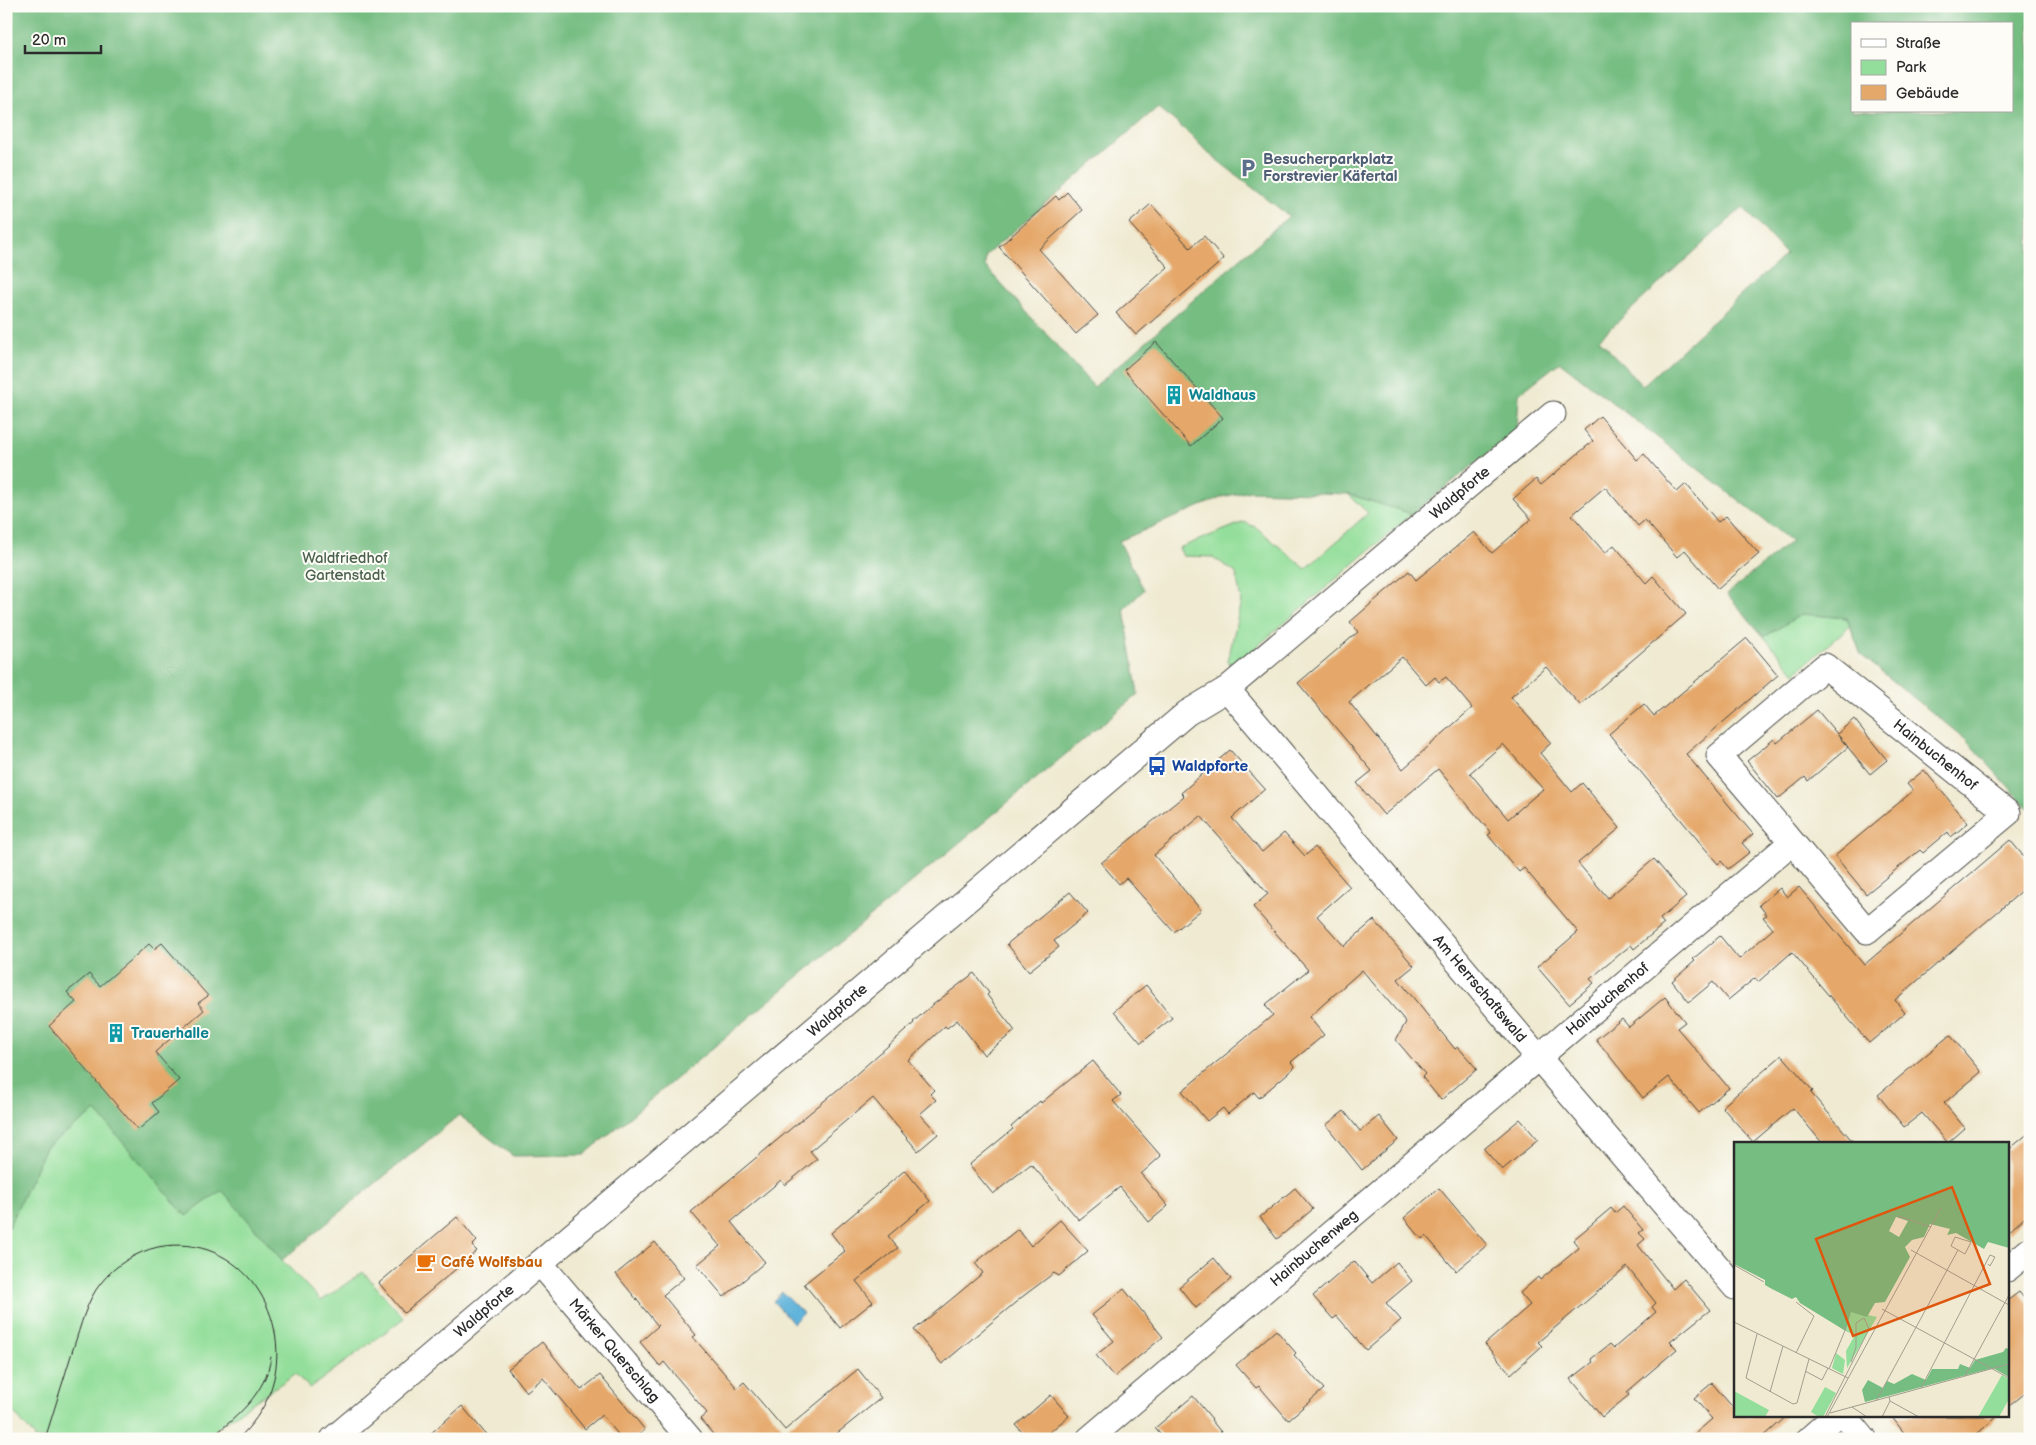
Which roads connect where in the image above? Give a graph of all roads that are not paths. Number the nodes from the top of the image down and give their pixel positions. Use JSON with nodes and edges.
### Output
{"nodes":[{"id":1,"x":1553,"y":414,"type":"dead end"},
{"id":2,"x":1227,"y":689,"type":"junction"},
{"id":3,"x":1792,"y":842,"type":"junction"},
{"id":4,"x":1538,"y":1058,"type":"junction"},
{"id":5,"x":2030,"y":1250,"type":"edge"},
{"id":6,"x":540,"y":1263,"type":"junction"},
{"id":7,"x":2008,"y":1268,"type":"edge"},
{"id":8,"x":1734,"y":1286,"type":"edge"},
{"id":9,"x":1833,"y":1418,"type":"edge"},
{"id":10,"x":1847,"y":1418,"type":"edge"},
{"id":11,"x":333,"y":1439,"type":"edge"},
{"id":12,"x":690,"y":1439,"type":"edge"},
{"id":13,"x":1089,"y":1439,"type":"edge"},
{"id":14,"x":1809,"y":1439,"type":"edge"},
{"id":15,"x":1864,"y":1439,"type":"edge"}],
"edges":[{"from":1,"to":2,"type":"street","name":"Waldpforte"},
{"from":2,"to":4,"type":"street","name":"Am Herrschaftswald"},
{"from":2,"to":6,"type":"street","name":"Waldpforte"},
{"from":3,"to":3,"type":"street","name":"Hainbuchenhof"},
{"from":3,"to":4,"type":"street","name":"Hainbuchenhof"},
{"from":4,"to":8,"type":"street","name":"Am Herrschaftswald"},
{"from":4,"to":13,"type":"street","name":"Hainbuchenweg"},
{"from":5,"to":7,"type":"street"},
{"from":6,"to":11,"type":"street","name":"Waldpforte"},
{"from":6,"to":12,"type":"street","name":"Märker Querschlag"},
{"from":9,"to":14,"type":"street"},
{"from":10,"to":15,"type":"street"}]}
